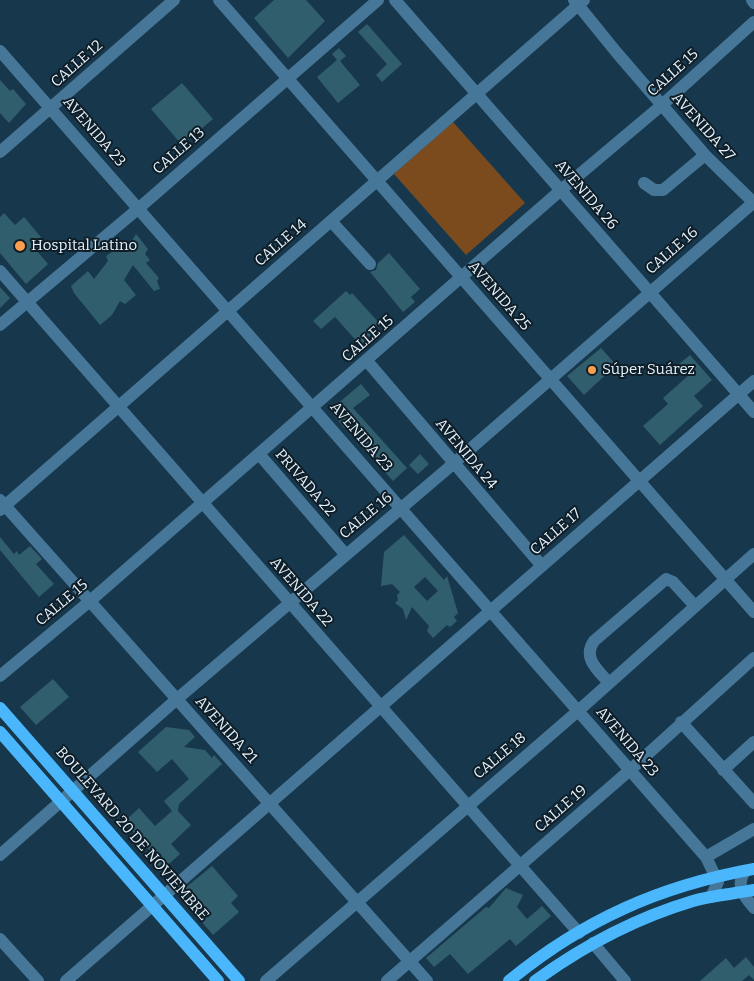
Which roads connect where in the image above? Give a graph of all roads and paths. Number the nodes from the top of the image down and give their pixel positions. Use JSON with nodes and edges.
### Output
{"nodes":[{"id":1,"x":174,"y":0,"type":"edge"},
{"id":2,"x":219,"y":0,"type":"edge"},
{"id":3,"x":378,"y":0,"type":"edge"},
{"id":4,"x":394,"y":0,"type":"edge"},
{"id":5,"x":579,"y":2,"type":"edge"},
{"id":6,"x":754,"y":22,"type":"edge"},
{"id":7,"x":0,"y":51,"type":"edge"},
{"id":8,"x":288,"y":79,"type":"junction"},
{"id":9,"x":476,"y":94,"type":"junction"},
{"id":10,"x":662,"y":105,"type":"junction"},
{"id":11,"x":51,"y":108,"type":"junction"},
{"id":12,"x":0,"y":152,"type":"edge"},
{"id":13,"x":705,"y":155,"type":"junction"},
{"id":14,"x":377,"y":181,"type":"junction"},
{"id":15,"x":644,"y":183,"type":"dead end"},
{"id":16,"x":561,"y":190,"type":"junction"},
{"id":17,"x":754,"y":202,"type":"edge"},
{"id":18,"x":139,"y":208,"type":"junction"},
{"id":19,"x":331,"y":221,"type":"junction"},
{"id":20,"x":370,"y":264,"type":"dead end"},
{"id":21,"x":0,"y":272,"type":"edge"},
{"id":22,"x":462,"y":278,"type":"junction"},
{"id":23,"x":649,"y":292,"type":"junction"},
{"id":24,"x":27,"y":301,"type":"junction"},
{"id":25,"x":228,"y":310,"type":"junction"},
{"id":26,"x":0,"y":325,"type":"edge"},
{"id":27,"x":367,"y":361,"type":"junction"},
{"id":28,"x":550,"y":379,"type":"junction"},
{"id":29,"x":754,"y":381,"type":"edge"},
{"id":30,"x":739,"y":395,"type":"junction"},
{"id":31,"x":118,"y":406,"type":"junction"},
{"id":32,"x":313,"y":408,"type":"junction"},
{"id":33,"x":754,"y":412,"type":"edge"},
{"id":34,"x":259,"y":454,"type":"junction"},
{"id":35,"x":453,"y":464,"type":"junction"},
{"id":36,"x":639,"y":482,"type":"junction"},
{"id":37,"x":203,"y":503,"type":"junction"},
{"id":38,"x":2,"y":505,"type":"edge"},
{"id":39,"x":401,"y":508,"type":"junction"},
{"id":40,"x":346,"y":554,"type":"junction"},
{"id":41,"x":754,"y":554,"type":"edge"},
{"id":42,"x":542,"y":566,"type":"junction"},
{"id":43,"x":726,"y":579,"type":"junction"},
{"id":44,"x":90,"y":601,"type":"junction"},
{"id":45,"x":288,"y":604,"type":"junction"},
{"id":46,"x":695,"y":606,"type":"junction"},
{"id":47,"x":491,"y":611,"type":"junction"},
{"id":48,"x":754,"y":612,"type":"edge"},
{"id":49,"x":754,"y":658,"type":"edge"},
{"id":50,"x":0,"y":676,"type":"edge"},
{"id":51,"x":609,"y":683,"type":"junction"},
{"id":52,"x":177,"y":699,"type":"junction"},
{"id":53,"x":380,"y":707,"type":"junction"},
{"id":54,"x":0,"y":708,"type":"edge"},
{"id":55,"x":578,"y":711,"type":"junction"},
{"id":56,"x":681,"y":722,"type":"junction"},
{"id":57,"x":0,"y":732,"type":"edge"},
{"id":58,"x":754,"y":742,"type":"edge"},
{"id":59,"x":630,"y":770,"type":"junction"},
{"id":60,"x":722,"y":770,"type":"junction"},
{"id":61,"x":73,"y":791,"type":"junction"},
{"id":62,"x":60,"y":803,"type":"junction"},
{"id":63,"x":754,"y":803,"type":"edge"},
{"id":64,"x":270,"y":804,"type":"junction"},
{"id":65,"x":467,"y":805,"type":"junction"},
{"id":66,"x":754,"y":829,"type":"edge"},
{"id":67,"x":0,"y":855,"type":"edge"},
{"id":68,"x":706,"y":857,"type":"junction"},
{"id":69,"x":521,"y":866,"type":"junction"},
{"id":70,"x":749,"y":870,"type":"edge"},
{"id":71,"x":716,"y":876,"type":"junction"},
{"id":72,"x":748,"y":891,"type":"edge"},
{"id":73,"x":164,"y":896,"type":"junction"},
{"id":74,"x":711,"y":897,"type":"junction"},
{"id":75,"x":356,"y":902,"type":"junction"},
{"id":76,"x":152,"y":906,"type":"junction"},
{"id":77,"x":754,"y":908,"type":"edge"},
{"id":78,"x":579,"y":933,"type":"junction"},
{"id":79,"x":0,"y":939,"type":"edge"},
{"id":80,"x":594,"y":943,"type":"junction"},
{"id":81,"x":410,"y":961,"type":"junction"},
{"id":82,"x":38,"y":981,"type":"edge"},
{"id":83,"x":66,"y":981,"type":"edge"},
{"id":84,"x":218,"y":981,"type":"edge"},
{"id":85,"x":240,"y":981,"type":"edge"},
{"id":86,"x":266,"y":981,"type":"edge"},
{"id":87,"x":387,"y":981,"type":"edge"},
{"id":88,"x":427,"y":981,"type":"edge"},
{"id":89,"x":509,"y":981,"type":"edge"},
{"id":90,"x":535,"y":981,"type":"edge"},
{"id":91,"x":626,"y":981,"type":"edge"}],
"edges":[{"from":1,"to":11,"type":"street","name":"CALLE 12"},
{"from":2,"to":8,"type":"street","name":"AVENIDA 25"},
{"from":3,"to":8,"type":"street","name":"CALLE 13"},
{"from":4,"to":9,"type":"street","name":"AVENIDA 26"},
{"from":5,"to":9,"type":"street","name":"CALLE 14"},
{"from":5,"to":10,"type":"street","name":"AVENIDA 27"},
{"from":6,"to":10,"type":"street","name":"CALLE 15"},
{"from":7,"to":11,"type":"street","name":"AVENIDA 23"},
{"from":8,"to":14,"type":"street","name":"AVENIDA 25"},
{"from":8,"to":18,"type":"street","name":"CALLE 13"},
{"from":9,"to":14,"type":"street","name":"CALLE 14"},
{"from":9,"to":16,"type":"street","name":"AVENIDA 26"},
{"from":10,"to":13,"type":"street","name":"AVENIDA 27"},
{"from":10,"to":16,"type":"street","name":"CALLE 15"},
{"from":11,"to":12,"type":"street","name":"CALLE 12"},
{"from":11,"to":18,"type":"street","name":"AVENIDA 23"},
{"from":13,"to":15,"type":"street"},
{"from":13,"to":17,"type":"street","name":"AVENIDA 27"},
{"from":14,"to":19,"type":"street","name":"CALLE 14"},
{"from":14,"to":22,"type":"street","name":"AVENIDA 25"},
{"from":16,"to":22,"type":"street","name":"CALLE 15"},
{"from":16,"to":23,"type":"street","name":"AVENIDA 26"},
{"from":17,"to":23,"type":"street","name":"CALLE 16"},
{"from":18,"to":24,"type":"street","name":"CALLE 13"},
{"from":18,"to":25,"type":"street","name":"AVENIDA 23"},
{"from":19,"to":20,"type":"street"},
{"from":19,"to":25,"type":"street","name":"CALLE 14"},
{"from":21,"to":24,"type":"street","name":"AVENIDA 22"},
{"from":22,"to":27,"type":"street","name":"CALLE 15"},
{"from":22,"to":28,"type":"street","name":"AVENIDA 25"},
{"from":23,"to":28,"type":"street","name":"CALLE 16"},
{"from":23,"to":30,"type":"street","name":"AVENIDA 26"},
{"from":24,"to":26,"type":"street","name":"CALLE 13"},
{"from":24,"to":31,"type":"street","name":"AVENIDA 22"},
{"from":25,"to":31,"type":"street","name":"CALLE 14"},
{"from":25,"to":32,"type":"street","name":"AVENIDA 23"},
{"from":27,"to":32,"type":"street","name":"CALLE 15"},
{"from":27,"to":35,"type":"street","name":"AVENIDA 24"},
{"from":28,"to":35,"type":"street","name":"CALLE 16"},
{"from":28,"to":36,"type":"street","name":"AVENIDA 25"},
{"from":29,"to":30,"type":"street","name":"CALLE 17"},
{"from":30,"to":33,"type":"street","name":"AVENIDA 26"},
{"from":30,"to":36,"type":"street","name":"CALLE 17"},
{"from":31,"to":37,"type":"street","name":"AVENIDA 22"},
{"from":31,"to":38,"type":"street","name":"CALLE 14"},
{"from":32,"to":34,"type":"street","name":"CALLE 15"},
{"from":32,"to":39,"type":"street","name":"AVENIDA 23"},
{"from":34,"to":37,"type":"street","name":"CALLE 15"},
{"from":34,"to":40,"type":"street","name":"PRIVADA 22"},
{"from":35,"to":39,"type":"street","name":"CALLE 16"},
{"from":35,"to":42,"type":"street","name":"AVENIDA 24"},
{"from":36,"to":42,"type":"street","name":"CALLE 17"},
{"from":36,"to":43,"type":"street","name":"AVENIDA 25"},
{"from":37,"to":44,"type":"street","name":"CALLE 15"},
{"from":37,"to":45,"type":"street","name":"AVENIDA 22"},
{"from":38,"to":44,"type":"street","name":"AVENIDA 21"},
{"from":39,"to":40,"type":"street","name":"CALLE 16"},
{"from":39,"to":47,"type":"street","name":"AVENIDA 23"},
{"from":40,"to":45,"type":"street","name":"CALLE 16"},
{"from":41,"to":43,"type":"street","name":"CALLE 18"},
{"from":42,"to":47,"type":"street","name":"CALLE 17"},
{"from":43,"to":46,"type":"street","name":"CALLE 18"},
{"from":43,"to":48,"type":"street","name":"AVENIDA 25"},
{"from":44,"to":50,"type":"street","name":"CALLE 15"},
{"from":44,"to":52,"type":"street","name":"AVENIDA 21"},
{"from":45,"to":52,"type":"street","name":"CALLE 16"},
{"from":45,"to":53,"type":"street","name":"AVENIDA 22"},
{"from":46,"to":51,"type":"street","name":"CALLE 18"},
{"from":46,"to":51,"type":"street"},
{"from":47,"to":53,"type":"street","name":"CALLE 17"},
{"from":47,"to":55,"type":"street","name":"AVENIDA 23"},
{"from":49,"to":56,"type":"street","name":"CALLE 19"},
{"from":51,"to":55,"type":"street","name":"CALLE 18"},
{"from":52,"to":61,"type":"street","name":"CALLE 16"},
{"from":52,"to":64,"type":"street","name":"AVENIDA 21"},
{"from":53,"to":64,"type":"street","name":"CALLE 17"},
{"from":53,"to":65,"type":"street","name":"AVENIDA 22"},
{"from":54,"to":61,"type":"main road","name":"BOULEVARD 20 DE NOVIEMBRE"},
{"from":55,"to":59,"type":"street","name":"AVENIDA 23"},
{"from":55,"to":65,"type":"street","name":"CALLE 18"},
{"from":56,"to":59,"type":"street","name":"CALLE 19"},
{"from":56,"to":60,"type":"street"},
{"from":57,"to":62,"type":"main road"},
{"from":58,"to":60,"type":"street"},
{"from":59,"to":68,"type":"street","name":"AVENIDA 23"},
{"from":59,"to":69,"type":"street","name":"CALLE 19"},
{"from":60,"to":63,"type":"street"},
{"from":61,"to":62,"type":"street","name":"CALLE 16"},
{"from":61,"to":73,"type":"main road","name":"BOULEVARD 20 DE NOVIEMBRE"},
{"from":62,"to":67,"type":"street","name":"CALLE 16"},
{"from":62,"to":76,"type":"main road"},
{"from":64,"to":73,"type":"street","name":"CALLE 17"},
{"from":64,"to":75,"type":"street","name":"AVENIDA 21"},
{"from":65,"to":69,"type":"street","name":"AVENIDA 22"},
{"from":65,"to":75,"type":"street","name":"CALLE 18"},
{"from":66,"to":68,"type":"street"},
{"from":68,"to":71,"type":"street","name":"AVENIDA 23"},
{"from":69,"to":78,"type":"street","name":"AVENIDA 22"},
{"from":69,"to":81,"type":"street","name":"CALLE 19"},
{"from":70,"to":71,"type":"main road"},
{"from":70,"to":72,"type":"street"},
{"from":71,"to":74,"type":"street"},
{"from":71,"to":78,"type":"main road"},
{"from":72,"to":74,"type":"main road"},
{"from":72,"to":77,"type":"street"},
{"from":73,"to":76,"type":"street","name":"CALLE 17"},
{"from":73,"to":85,"type":"main road","name":"BOULEVARD 20 DE NOVIEMBRE"},
{"from":74,"to":80,"type":"main road"},
{"from":75,"to":81,"type":"street","name":"AVENIDA 21"},
{"from":75,"to":86,"type":"street","name":"CALLE 18"},
{"from":76,"to":83,"type":"street","name":"CALLE 17"},
{"from":76,"to":84,"type":"main road"},
{"from":78,"to":89,"type":"main road"},
{"from":79,"to":82,"type":"street"},
{"from":80,"to":90,"type":"main road"},
{"from":80,"to":91,"type":"street"},
{"from":81,"to":87,"type":"street","name":"CALLE 19"},
{"from":81,"to":88,"type":"street","name":"AVENIDA 21"}]}
